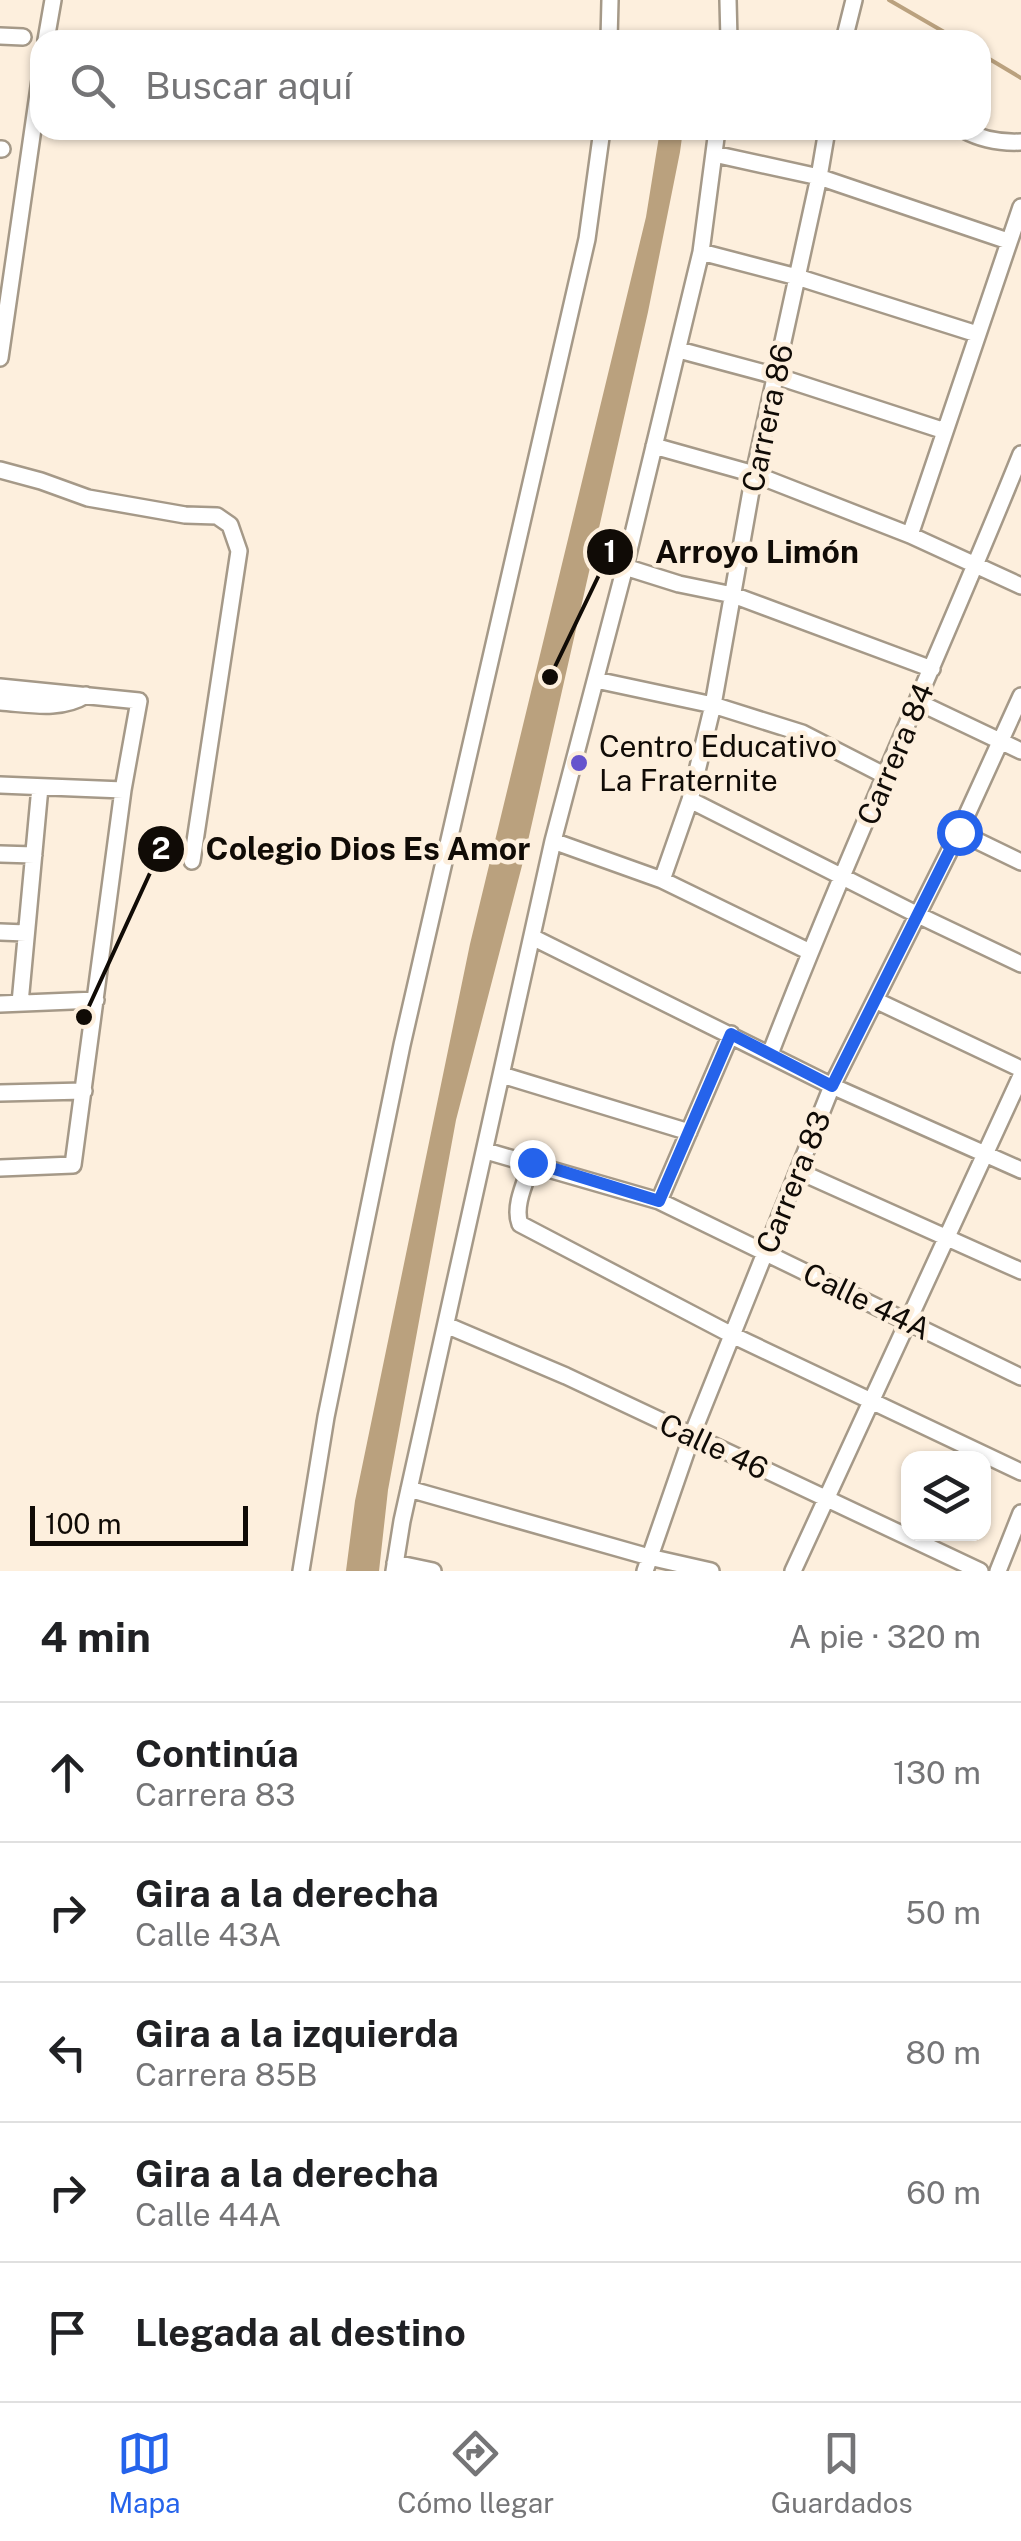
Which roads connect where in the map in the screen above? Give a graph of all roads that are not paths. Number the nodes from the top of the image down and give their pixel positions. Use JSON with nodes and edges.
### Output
{"nodes":[{"id":1,"x":52,"y":0,"type":"edge"},
{"id":2,"x":610,"y":0,"type":"edge"},
{"id":3,"x":728,"y":0,"type":"edge"},
{"id":4,"x":854,"y":0,"type":"edge"},
{"id":5,"x":48,"y":30,"type":"edge"},
{"id":6,"x":609,"y":30,"type":"edge"},
{"id":7,"x":731,"y":30,"type":"edge"},
{"id":8,"x":846,"y":30,"type":"edge"},
{"id":9,"x":0,"y":36,"type":"edge"},
{"id":10,"x":23,"y":37,"type":"dead end"},
{"id":11,"x":31,"y":140,"type":"edge"},
{"id":12,"x":601,"y":140,"type":"edge"},
{"id":13,"x":716,"y":140,"type":"edge"},
{"id":14,"x":825,"y":140,"type":"edge"},
{"id":15,"x":990,"y":140,"type":"edge"},
{"id":16,"x":1021,"y":142,"type":"edge"},
{"id":17,"x":714,"y":154,"type":"junction"},
{"id":18,"x":819,"y":177,"type":"junction"},
{"id":19,"x":1021,"y":207,"type":"edge"},
{"id":20,"x":1008,"y":241,"type":"junction"},
{"id":21,"x":701,"y":252,"type":"junction"},
{"id":22,"x":797,"y":277,"type":"junction"},
{"id":23,"x":977,"y":334,"type":"junction"},
{"id":24,"x":679,"y":350,"type":"junction"},
{"id":25,"x":0,"y":358,"type":"edge"},
{"id":26,"x":776,"y":376,"type":"junction"},
{"id":27,"x":945,"y":431,"type":"junction"},
{"id":28,"x":654,"y":446,"type":"junction"},
{"id":29,"x":1021,"y":454,"type":"edge"},
{"id":30,"x":0,"y":470,"type":"edge"},
{"id":31,"x":754,"y":474,"type":"junction"},
{"id":32,"x":910,"y":535,"type":"junction"},
{"id":33,"x":626,"y":567,"type":"junction"},
{"id":34,"x":976,"y":567,"type":"junction"},
{"id":35,"x":1021,"y":586,"type":"edge"},
{"id":36,"x":733,"y":594,"type":"junction"},
{"id":37,"x":932,"y":669,"type":"junction"},
{"id":38,"x":596,"y":680,"type":"junction"},
{"id":39,"x":0,"y":687,"type":"edge"},
{"id":40,"x":86,"y":695,"type":"junction"},
{"id":41,"x":1021,"y":696,"type":"edge"},
{"id":42,"x":0,"y":702,"type":"edge"},
{"id":43,"x":918,"y":702,"type":"junction"},
{"id":44,"x":712,"y":705,"type":"junction"},
{"id":45,"x":1001,"y":740,"type":"junction"},
{"id":46,"x":1021,"y":750,"type":"edge"},
{"id":47,"x":886,"y":776,"type":"junction"},
{"id":48,"x":0,"y":785,"type":"edge"},
{"id":49,"x":40,"y":787,"type":"junction"},
{"id":50,"x":123,"y":790,"type":"junction"},
{"id":51,"x":690,"y":800,"type":"junction"},
{"id":52,"x":959,"y":832,"type":"junction"},
{"id":53,"x":553,"y":842,"type":"junction"},
{"id":54,"x":0,"y":854,"type":"edge"},
{"id":55,"x":34,"y":855,"type":"junction"},
{"id":56,"x":192,"y":861,"type":"dead end"},
{"id":57,"x":1021,"y":862,"type":"edge"},
{"id":58,"x":843,"y":876,"type":"junction"},
{"id":59,"x":662,"y":880,"type":"junction"},
{"id":60,"x":918,"y":915,"type":"junction"},
{"id":61,"x":0,"y":932,"type":"edge"},
{"id":62,"x":26,"y":933,"type":"junction"},
{"id":63,"x":532,"y":938,"type":"junction"},
{"id":64,"x":810,"y":952,"type":"junction"},
{"id":65,"x":1021,"y":964,"type":"edge"},
{"id":66,"x":96,"y":1000,"type":"junction"},
{"id":67,"x":876,"y":1000,"type":"junction"},
{"id":68,"x":20,"y":1003,"type":"junction"},
{"id":69,"x":0,"y":1004,"type":"edge"},
{"id":70,"x":731,"y":1034,"type":"junction"},
{"id":71,"x":770,"y":1054,"type":"junction"},
{"id":72,"x":1021,"y":1073,"type":"edge"},
{"id":73,"x":502,"y":1075,"type":"junction"},
{"id":74,"x":832,"y":1086,"type":"junction"},
{"id":75,"x":84,"y":1091,"type":"junction"},
{"id":76,"x":0,"y":1094,"type":"edge"},
{"id":77,"x":689,"y":1132,"type":"junction"},
{"id":78,"x":486,"y":1150,"type":"junction"},
{"id":79,"x":986,"y":1152,"type":"junction"},
{"id":80,"x":532,"y":1162,"type":"junction"},
{"id":81,"x":0,"y":1168,"type":"edge"},
{"id":82,"x":1021,"y":1170,"type":"edge"},
{"id":83,"x":798,"y":1171,"type":"junction"},
{"id":84,"x":659,"y":1201,"type":"junction"},
{"id":85,"x":946,"y":1238,"type":"junction"},
{"id":86,"x":766,"y":1251,"type":"junction"},
{"id":87,"x":1021,"y":1271,"type":"edge"},
{"id":88,"x":909,"y":1322,"type":"junction"},
{"id":89,"x":446,"y":1326,"type":"junction"},
{"id":90,"x":732,"y":1335,"type":"junction"},
{"id":91,"x":1021,"y":1378,"type":"edge"},
{"id":92,"x":872,"y":1400,"type":"junction"},
{"id":93,"x":692,"y":1435,"type":"junction"},
{"id":94,"x":1021,"y":1472,"type":"edge"},
{"id":95,"x":409,"y":1490,"type":"junction"},
{"id":96,"x":825,"y":1499,"type":"junction"},
{"id":97,"x":1021,"y":1513,"type":"edge"},
{"id":98,"x":647,"y":1564,"type":"edge"},
{"id":99,"x":394,"y":1567,"type":"edge"},
{"id":100,"x":301,"y":1571,"type":"edge"},
{"id":101,"x":433,"y":1571,"type":"edge"},
{"id":102,"x":712,"y":1571,"type":"edge"},
{"id":103,"x":792,"y":1571,"type":"edge"},
{"id":104,"x":980,"y":1571,"type":"edge"},
{"id":105,"x":998,"y":1571,"type":"edge"}],
"edges":[{"from":1,"to":5,"type":"street"},
{"from":2,"to":6,"type":"street"},
{"from":3,"to":7,"type":"street"},
{"from":4,"to":8,"type":"street"},
{"from":9,"to":10,"type":"street"},
{"from":11,"to":25,"type":"street"},
{"from":12,"to":100,"type":"street"},
{"from":13,"to":17,"type":"street"},
{"from":14,"to":18,"type":"street","name":"Carrera 86"},
{"from":15,"to":16,"type":"street"},
{"from":17,"to":18,"type":"street"},
{"from":17,"to":21,"type":"street"},
{"from":18,"to":20,"type":"street"},
{"from":18,"to":22,"type":"street","name":"Carrera 86"},
{"from":19,"to":20,"type":"street"},
{"from":20,"to":23,"type":"street"},
{"from":21,"to":22,"type":"street"},
{"from":21,"to":24,"type":"street"},
{"from":22,"to":23,"type":"street"},
{"from":22,"to":26,"type":"street","name":"Carrera 86"},
{"from":23,"to":27,"type":"street"},
{"from":24,"to":26,"type":"street"},
{"from":24,"to":28,"type":"street"},
{"from":26,"to":27,"type":"street"},
{"from":26,"to":31,"type":"street","name":"Carrera 86"},
{"from":27,"to":32,"type":"street"},
{"from":28,"to":31,"type":"street"},
{"from":28,"to":33,"type":"street"},
{"from":29,"to":34,"type":"street","name":"Carrera 84"},
{"from":30,"to":56,"type":"street"},
{"from":31,"to":32,"type":"street"},
{"from":31,"to":36,"type":"street","name":"Carrera 86"},
{"from":32,"to":34,"type":"street"},
{"from":33,"to":36,"type":"street"},
{"from":33,"to":38,"type":"street"},
{"from":34,"to":35,"type":"street"},
{"from":34,"to":37,"type":"street","name":"Carrera 84"},
{"from":36,"to":37,"type":"street"},
{"from":36,"to":44,"type":"street","name":"Carrera 86"},
{"from":37,"to":43,"type":"street","name":"Carrera 84"},
{"from":38,"to":44,"type":"street"},
{"from":38,"to":53,"type":"street"},
{"from":39,"to":40,"type":"street"},
{"from":40,"to":42,"type":"street"},
{"from":40,"to":50,"type":"street"},
{"from":41,"to":45,"type":"street","name":"Carrera 83"},
{"from":43,"to":45,"type":"street"},
{"from":43,"to":47,"type":"street","name":"Carrera 84"},
{"from":44,"to":47,"type":"street"},
{"from":44,"to":51,"type":"street","name":"Carrera 86"},
{"from":45,"to":46,"type":"street"},
{"from":45,"to":52,"type":"street","name":"Carrera 83"},
{"from":47,"to":58,"type":"street","name":"Carrera 84"},
{"from":48,"to":49,"type":"street"},
{"from":49,"to":50,"type":"street"},
{"from":49,"to":55,"type":"street"},
{"from":50,"to":66,"type":"street"},
{"from":51,"to":58,"type":"street"},
{"from":51,"to":59,"type":"street","name":"Carrera 86"},
{"from":52,"to":57,"type":"street"},
{"from":52,"to":60,"type":"street","name":"Carrera 83"},
{"from":53,"to":59,"type":"street"},
{"from":53,"to":63,"type":"street"},
{"from":54,"to":55,"type":"street"},
{"from":55,"to":62,"type":"street"},
{"from":58,"to":60,"type":"street"},
{"from":58,"to":64,"type":"street","name":"Carrera 84"},
{"from":59,"to":64,"type":"street"},
{"from":60,"to":65,"type":"street"},
{"from":60,"to":67,"type":"street","name":"Carrera 83"},
{"from":61,"to":62,"type":"street"},
{"from":62,"to":68,"type":"street"},
{"from":63,"to":70,"type":"street"},
{"from":63,"to":73,"type":"street"},
{"from":64,"to":71,"type":"street","name":"Carrera 84"},
{"from":66,"to":68,"type":"street"},
{"from":66,"to":75,"type":"street"},
{"from":67,"to":72,"type":"street"},
{"from":67,"to":74,"type":"street","name":"Carrera 83"},
{"from":68,"to":69,"type":"street"},
{"from":70,"to":71,"type":"street"},
{"from":70,"to":77,"type":"street"},
{"from":71,"to":74,"type":"street"},
{"from":72,"to":79,"type":"street"},
{"from":73,"to":77,"type":"street"},
{"from":73,"to":78,"type":"street"},
{"from":74,"to":79,"type":"street"},
{"from":74,"to":83,"type":"street","name":"Carrera 83"},
{"from":75,"to":76,"type":"street"},
{"from":75,"to":81,"type":"street"},
{"from":77,"to":84,"type":"street"},
{"from":78,"to":80,"type":"street","name":"Calle 44A"},
{"from":78,"to":89,"type":"street"},
{"from":79,"to":82,"type":"street"},
{"from":79,"to":85,"type":"street"},
{"from":80,"to":84,"type":"street","name":"Calle 44A"},
{"from":80,"to":90,"type":"street"},
{"from":83,"to":85,"type":"street"},
{"from":83,"to":86,"type":"street","name":"Carrera 83"},
{"from":84,"to":86,"type":"street","name":"Calle 44A"},
{"from":85,"to":87,"type":"street"},
{"from":85,"to":88,"type":"street"},
{"from":86,"to":88,"type":"street","name":"Calle 44A"},
{"from":86,"to":90,"type":"street","name":"Carrera 83"},
{"from":88,"to":91,"type":"street","name":"Calle 44A"},
{"from":88,"to":92,"type":"street"},
{"from":89,"to":93,"type":"street","name":"Calle 46"},
{"from":89,"to":95,"type":"street"},
{"from":90,"to":92,"type":"street"},
{"from":90,"to":93,"type":"street","name":"Carrera 83"},
{"from":92,"to":94,"type":"street"},
{"from":92,"to":96,"type":"street"},
{"from":93,"to":96,"type":"street","name":"Calle 46"},
{"from":93,"to":98,"type":"street","name":"Carrera 83"},
{"from":95,"to":98,"type":"street"},
{"from":95,"to":99,"type":"street"},
{"from":96,"to":103,"type":"street"},
{"from":96,"to":104,"type":"street","name":"Calle 46"},
{"from":97,"to":105,"type":"street"},
{"from":98,"to":102,"type":"street"},
{"from":99,"to":101,"type":"street"}]}
